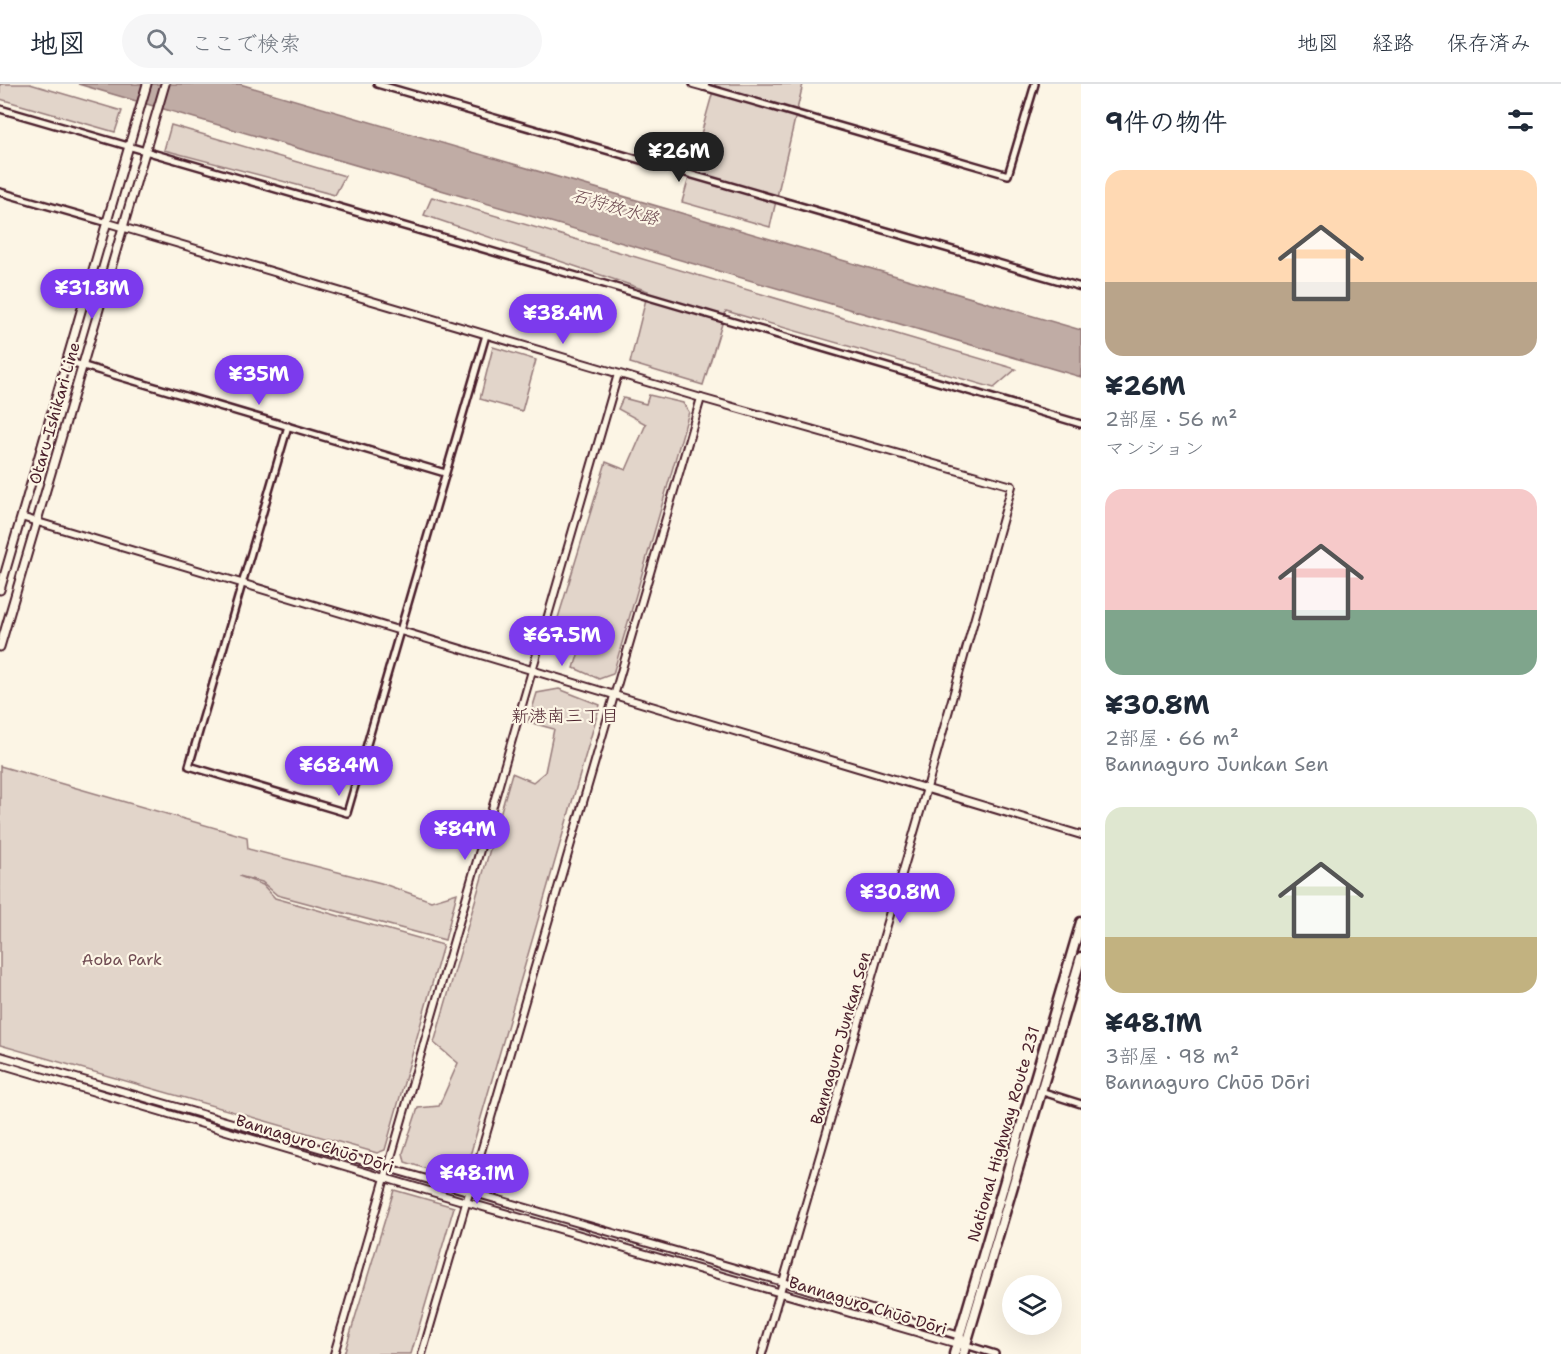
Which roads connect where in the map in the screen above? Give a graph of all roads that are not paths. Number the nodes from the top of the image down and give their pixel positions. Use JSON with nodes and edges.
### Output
{"nodes":[{"id":1,"x":147,"y":84,"type":"edge"},
{"id":2,"x":165,"y":84,"type":"edge"},
{"id":3,"x":377,"y":84,"type":"edge"},
{"id":4,"x":693,"y":84,"type":"edge"},
{"id":5,"x":1035,"y":84,"type":"edge"},
{"id":6,"x":704,"y":86,"type":"edge"},
{"id":7,"x":0,"y":109,"type":"edge"},
{"id":8,"x":130,"y":146,"type":"junction"},
{"id":9,"x":145,"y":150,"type":"junction"},
{"id":10,"x":0,"y":192,"type":"edge"},
{"id":11,"x":108,"y":224,"type":"junction"},
{"id":12,"x":123,"y":228,"type":"junction"},
{"id":13,"x":1081,"y":287,"type":"edge"},
{"id":14,"x":486,"y":335,"type":"junction"},
{"id":15,"x":67,"y":362,"type":"junction"},
{"id":16,"x":82,"y":366,"type":"junction"},
{"id":17,"x":618,"y":374,"type":"junction"},
{"id":18,"x":701,"y":398,"type":"junction"},
{"id":19,"x":1081,"y":424,"type":"edge"},
{"id":20,"x":288,"y":426,"type":"junction"},
{"id":21,"x":445,"y":473,"type":"junction"},
{"id":22,"x":21,"y":517,"type":"junction"},
{"id":23,"x":37,"y":521,"type":"junction"},
{"id":24,"x":242,"y":583,"type":"junction"},
{"id":25,"x":0,"y":590,"type":"edge"},
{"id":26,"x":401,"y":631,"type":"junction"},
{"id":27,"x":0,"y":646,"type":"edge"},
{"id":28,"x":532,"y":671,"type":"junction"},
{"id":29,"x":614,"y":695,"type":"junction"},
{"id":30,"x":927,"y":788,"type":"junction"},
{"id":31,"x":1081,"y":835,"type":"edge"},
{"id":32,"x":1081,"y":922,"type":"edge"},
{"id":33,"x":1081,"y":957,"type":"edge"},
{"id":34,"x":0,"y":1056,"type":"edge"},
{"id":35,"x":0,"y":1064,"type":"edge"},
{"id":36,"x":1037,"y":1090,"type":"junction"},
{"id":37,"x":1081,"y":1104,"type":"edge"},
{"id":38,"x":388,"y":1167,"type":"junction"},
{"id":39,"x":385,"y":1179,"type":"junction"},
{"id":40,"x":470,"y":1191,"type":"junction"},
{"id":41,"x":466,"y":1202,"type":"junction"},
{"id":42,"x":783,"y":1282,"type":"junction"},
{"id":43,"x":780,"y":1292,"type":"junction"},
{"id":44,"x":960,"y":1336,"type":"junction"},
{"id":45,"x":960,"y":1350,"type":"edge"},
{"id":46,"x":334,"y":1354,"type":"edge"},
{"id":47,"x":422,"y":1354,"type":"edge"},
{"id":48,"x":762,"y":1354,"type":"edge"},
{"id":49,"x":995,"y":1354,"type":"edge"}],
"edges":[{"from":1,"to":8,"type":"main road","name":"Otaru Ishikari Line"},
{"from":2,"to":9,"type":"main road","name":"Otaru Ishikari Line"},
{"from":3,"to":13,"type":"street"},
{"from":4,"to":6,"type":"street"},
{"from":5,"to":6,"type":"street"},
{"from":7,"to":8,"type":"street"},
{"from":8,"to":9,"type":"street"},
{"from":8,"to":11,"type":"main road","name":"Otaru Ishikari Line"},
{"from":9,"to":12,"type":"main road","name":"Otaru Ishikari Line"},
{"from":9,"to":19,"type":"street"},
{"from":10,"to":11,"type":"street"},
{"from":11,"to":12,"type":"street"},
{"from":11,"to":15,"type":"main road","name":"Otaru Ishikari Line"},
{"from":12,"to":14,"type":"street"},
{"from":12,"to":16,"type":"main road","name":"Otaru Ishikari Line"},
{"from":14,"to":17,"type":"street"},
{"from":14,"to":21,"type":"street"},
{"from":15,"to":16,"type":"street"},
{"from":15,"to":22,"type":"main road","name":"Otaru Ishikari Line"},
{"from":16,"to":20,"type":"street"},
{"from":16,"to":23,"type":"main road","name":"Otaru Ishikari Line"},
{"from":17,"to":18,"type":"street"},
{"from":17,"to":28,"type":"street"},
{"from":18,"to":29,"type":"street"},
{"from":18,"to":30,"type":"street","name":"Bannaguro Junkan Sen"},
{"from":20,"to":21,"type":"street"},
{"from":20,"to":24,"type":"street"},
{"from":21,"to":26,"type":"street"},
{"from":22,"to":23,"type":"street"},
{"from":22,"to":25,"type":"main road","name":"Otaru Ishikari Line"},
{"from":23,"to":24,"type":"street"},
{"from":23,"to":27,"type":"main road","name":"Otaru Ishikari Line"},
{"from":24,"to":26,"type":"street"},
{"from":24,"to":26,"type":"street"},
{"from":26,"to":28,"type":"street"},
{"from":28,"to":29,"type":"street"},
{"from":28,"to":38,"type":"street"},
{"from":29,"to":30,"type":"street"},
{"from":29,"to":40,"type":"street"},
{"from":30,"to":31,"type":"street"},
{"from":30,"to":42,"type":"street","name":"Bannaguro Junkan Sen"},
{"from":32,"to":36,"type":"highway","name":"National Highway Route 231"},
{"from":33,"to":36,"type":"highway","name":"National Highway Route 231"},
{"from":34,"to":38,"type":"street","name":"Bannaguro Chūō Dōri"},
{"from":35,"to":39,"type":"street","name":"Bannaguro Chūō Dōri"},
{"from":36,"to":37,"type":"street"},
{"from":36,"to":44,"type":"highway","name":"National Highway Route 231"},
{"from":36,"to":45,"type":"highway","name":"National Highway Route 231"},
{"from":38,"to":39,"type":"street"},
{"from":38,"to":40,"type":"street","name":"Bannaguro Chūō Dōri"},
{"from":39,"to":41,"type":"street","name":"Bannaguro Chūō Dōri"},
{"from":39,"to":46,"type":"street"},
{"from":40,"to":41,"type":"street"},
{"from":40,"to":42,"type":"street","name":"Bannaguro Chūō Dōri"},
{"from":41,"to":43,"type":"street","name":"Bannaguro Chūō Dōri"},
{"from":41,"to":47,"type":"street"},
{"from":42,"to":43,"type":"street","name":"Bannaguro Junkan Sen"},
{"from":42,"to":44,"type":"street","name":"Bannaguro Chūō Dōri"},
{"from":43,"to":45,"type":"street","name":"Bannaguro Chūō Dōri"},
{"from":43,"to":48,"type":"street","name":"Bannaguro Junkan Sen"},
{"from":44,"to":45,"type":"highway","name":"National Highway Route 231"},
{"from":45,"to":49,"type":"street"}]}
